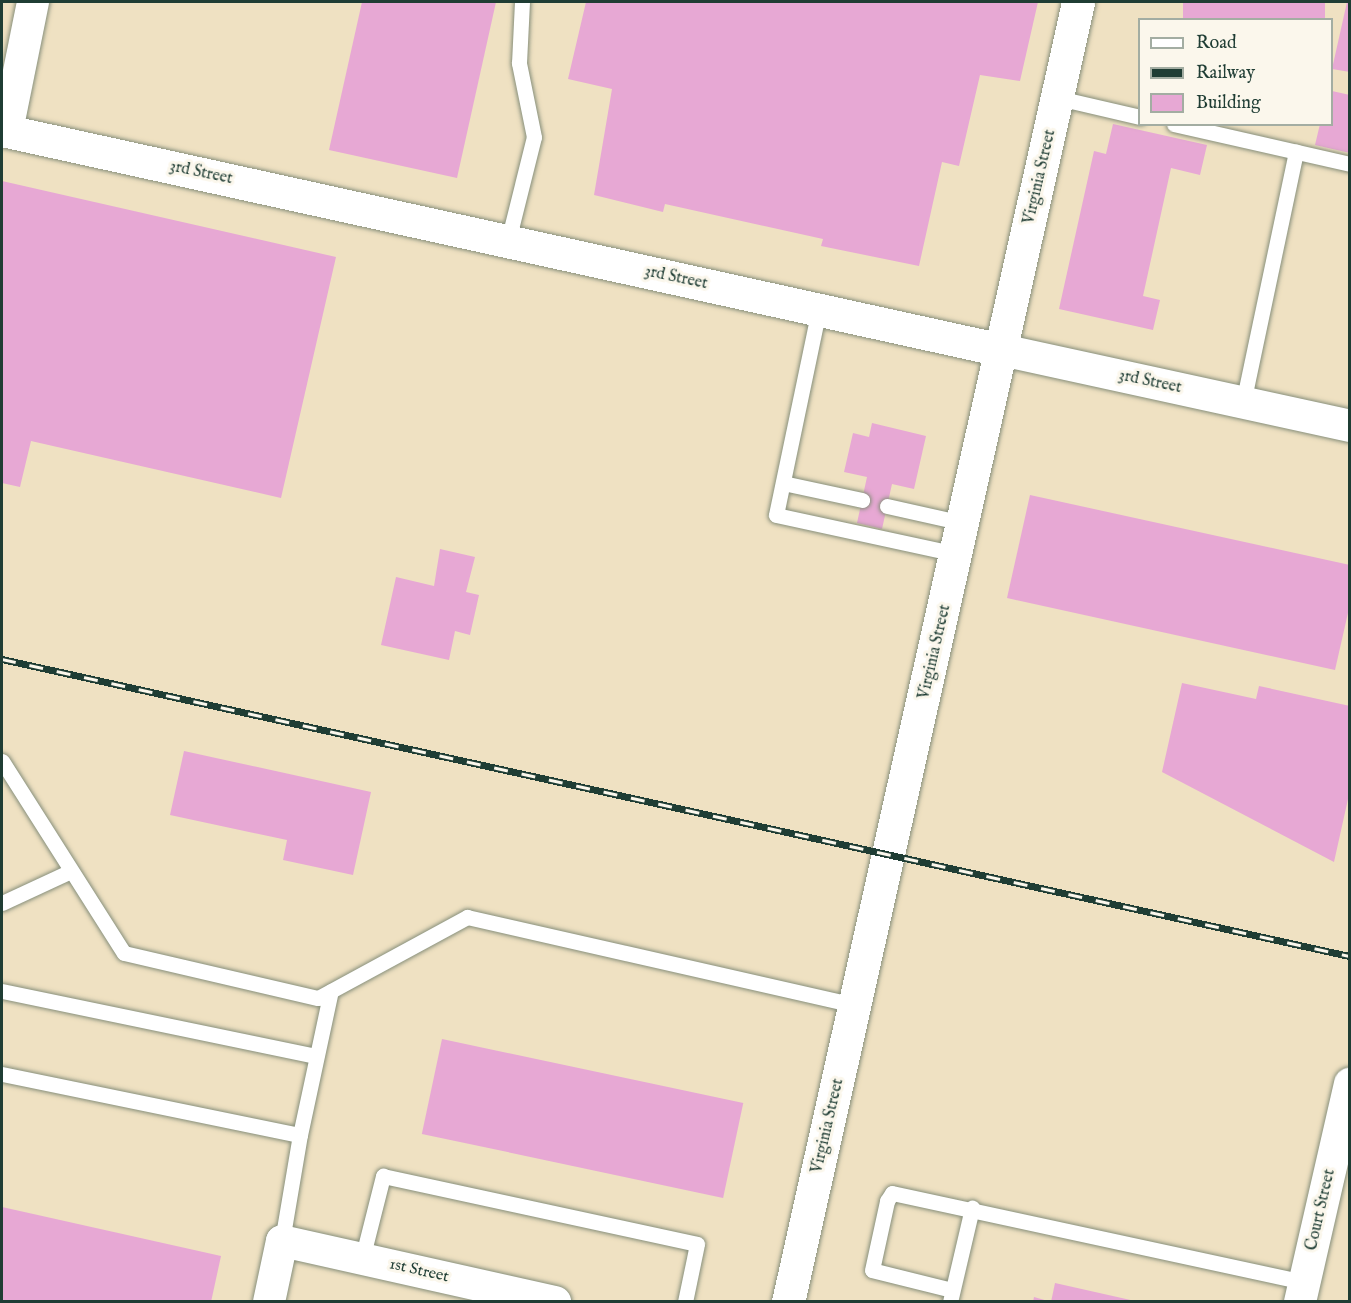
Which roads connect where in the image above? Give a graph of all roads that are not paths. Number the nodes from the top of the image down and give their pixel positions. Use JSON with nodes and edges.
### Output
{"nodes":[{"id":1,"x":33,"y":2,"type":"edge"},
{"id":2,"x":522,"y":2,"type":"edge"},
{"id":3,"x":1078,"y":2,"type":"edge"},
{"id":4,"x":1058,"y":98,"type":"junction"},
{"id":5,"x":1138,"y":117,"type":"edge"},
{"id":6,"x":1183,"y":126,"type":"edge"},
{"id":7,"x":4,"y":130,"type":"edge"},
{"id":8,"x":1296,"y":152,"type":"junction"},
{"id":9,"x":1350,"y":164,"type":"edge"},
{"id":10,"x":508,"y":241,"type":"junction"},
{"id":11,"x":819,"y":309,"type":"junction"},
{"id":12,"x":1002,"y":350,"type":"junction"},
{"id":13,"x":1243,"y":403,"type":"junction"},
{"id":14,"x":1350,"y":426,"type":"edge"},
{"id":15,"x":783,"y":483,"type":"junction"},
{"id":16,"x":862,"y":500,"type":"dead end"},
{"id":17,"x":887,"y":506,"type":"dead end"},
{"id":18,"x":960,"y":539,"type":"junction"},
{"id":19,"x":2,"y":761,"type":"edge"},
{"id":20,"x":7,"y":780,"type":"edge"},
{"id":21,"x":71,"y":871,"type":"junction"},
{"id":22,"x":2,"y":903,"type":"edge"},
{"id":23,"x":2,"y":990,"type":"edge"},
{"id":24,"x":331,"y":991,"type":"junction"},
{"id":25,"x":855,"y":1005,"type":"junction"},
{"id":26,"x":316,"y":1056,"type":"junction"},
{"id":27,"x":2,"y":1074,"type":"edge"},
{"id":28,"x":1350,"y":1084,"type":"edge"},
{"id":29,"x":300,"y":1134,"type":"junction"},
{"id":30,"x":972,"y":1208,"type":"junction"},
{"id":31,"x":282,"y":1241,"type":"junction"},
{"id":32,"x":362,"y":1258,"type":"junction"},
{"id":33,"x":1303,"y":1292,"type":"edge"},
{"id":34,"x":951,"y":1296,"type":"edge"},
{"id":35,"x":269,"y":1302,"type":"edge"},
{"id":36,"x":555,"y":1302,"type":"edge"},
{"id":37,"x":685,"y":1302,"type":"edge"},
{"id":38,"x":788,"y":1302,"type":"edge"}],
"edges":[{"from":1,"to":7,"type":"street"},
{"from":2,"to":10,"type":"lane"},
{"from":3,"to":4,"type":"main road","name":"Virginia Street"},
{"from":4,"to":5,"type":"lane"},
{"from":4,"to":12,"type":"main road","name":"Virginia Street"},
{"from":6,"to":8,"type":"lane"},
{"from":7,"to":10,"type":"main road","name":"3rd Street"},
{"from":8,"to":9,"type":"lane"},
{"from":8,"to":13,"type":"lane"},
{"from":10,"to":11,"type":"main road","name":"3rd Street"},
{"from":11,"to":12,"type":"main road","name":"3rd Street"},
{"from":11,"to":15,"type":"lane"},
{"from":12,"to":13,"type":"street","name":"3rd Street"},
{"from":12,"to":18,"type":"main road","name":"Virginia Street"},
{"from":13,"to":14,"type":"street","name":"3rd Street"},
{"from":15,"to":16,"type":"lane"},
{"from":15,"to":18,"type":"lane"},
{"from":17,"to":18,"type":"lane"},
{"from":18,"to":25,"type":"main road","name":"Virginia Street"},
{"from":19,"to":20,"type":"lane"},
{"from":20,"to":21,"type":"lane"},
{"from":21,"to":22,"type":"lane"},
{"from":21,"to":24,"type":"lane"},
{"from":23,"to":26,"type":"lane"},
{"from":24,"to":25,"type":"lane"},
{"from":24,"to":26,"type":"lane"},
{"from":25,"to":38,"type":"main road","name":"Virginia Street"},
{"from":26,"to":29,"type":"lane"},
{"from":27,"to":29,"type":"lane"},
{"from":28,"to":33,"type":"street","name":"Court Street"},
{"from":29,"to":31,"type":"lane"},
{"from":30,"to":33,"type":"lane"},
{"from":30,"to":34,"type":"lane"},
{"from":30,"to":34,"type":"lane"},
{"from":31,"to":32,"type":"street","name":"1st Street"},
{"from":31,"to":35,"type":"street"},
{"from":32,"to":36,"type":"street","name":"1st Street"},
{"from":32,"to":37,"type":"lane"}]}
